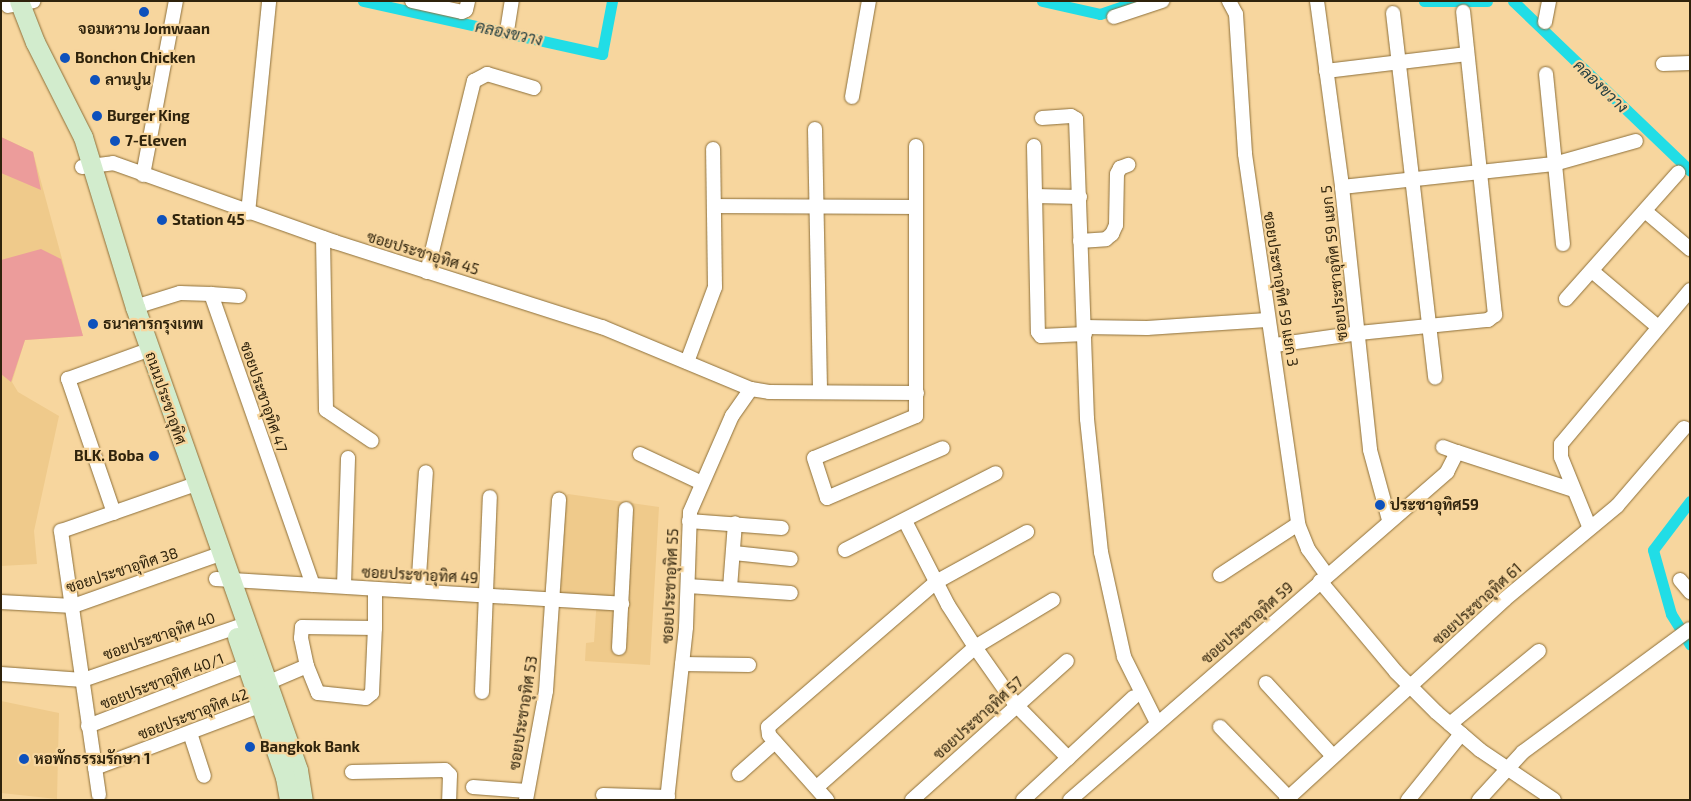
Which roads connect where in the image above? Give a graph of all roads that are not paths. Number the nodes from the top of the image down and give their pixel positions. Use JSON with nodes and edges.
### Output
{"nodes":[{"id":1,"x":176,"y":1,"type":"edge"},
{"id":2,"x":269,"y":1,"type":"edge"},
{"id":3,"x":468,"y":1,"type":"edge"},
{"id":4,"x":512,"y":1,"type":"edge"},
{"id":5,"x":869,"y":1,"type":"edge"},
{"id":6,"x":1162,"y":1,"type":"edge"},
{"id":7,"x":1229,"y":1,"type":"edge"},
{"id":8,"x":1317,"y":1,"type":"edge"},
{"id":9,"x":1549,"y":1,"type":"edge"},
{"id":10,"x":421,"y":2,"type":"edge"},
{"id":11,"x":18,"y":3,"type":"edge"},
{"id":12,"x":1462,"y":12,"type":"dead end"},
{"id":13,"x":1393,"y":13,"type":"dead end"},
{"id":14,"x":1114,"y":17,"type":"dead end"},
{"id":15,"x":1545,"y":22,"type":"dead end"},
{"id":16,"x":508,"y":31,"type":"dead end"},
{"id":17,"x":1467,"y":54,"type":"junction"},
{"id":18,"x":1400,"y":62,"type":"junction"},
{"id":19,"x":1690,"y":63,"type":"edge"},
{"id":20,"x":1663,"y":64,"type":"dead end"},
{"id":21,"x":1326,"y":71,"type":"junction"},
{"id":22,"x":1546,"y":74,"type":"dead end"},
{"id":23,"x":534,"y":88,"type":"dead end"},
{"id":24,"x":852,"y":98,"type":"dead end"},
{"id":25,"x":1042,"y":118,"type":"dead end"},
{"id":26,"x":815,"y":129,"type":"dead end"},
{"id":27,"x":1636,"y":141,"type":"dead end"},
{"id":28,"x":916,"y":146,"type":"dead end"},
{"id":29,"x":1034,"y":146,"type":"dead end"},
{"id":30,"x":713,"y":149,"type":"dead end"},
{"id":31,"x":1554,"y":164,"type":"junction"},
{"id":32,"x":87,"y":165,"type":"junction"},
{"id":33,"x":1128,"y":165,"type":"dead end"},
{"id":34,"x":1480,"y":172,"type":"junction"},
{"id":35,"x":1678,"y":173,"type":"dead end"},
{"id":36,"x":143,"y":175,"type":"junction"},
{"id":37,"x":1414,"y":179,"type":"junction"},
{"id":38,"x":1342,"y":187,"type":"junction"},
{"id":39,"x":1035,"y":196,"type":"junction"},
{"id":40,"x":1080,"y":197,"type":"junction"},
{"id":41,"x":715,"y":206,"type":"junction"},
{"id":42,"x":815,"y":206,"type":"junction"},
{"id":43,"x":916,"y":207,"type":"junction"},
{"id":44,"x":1645,"y":211,"type":"junction"},
{"id":45,"x":248,"y":213,"type":"junction"},
{"id":46,"x":323,"y":238,"type":"junction"},
{"id":47,"x":1080,"y":241,"type":"junction"},
{"id":48,"x":1563,"y":244,"type":"dead end"},
{"id":49,"x":1690,"y":249,"type":"edge"},
{"id":50,"x":1592,"y":271,"type":"junction"},
{"id":51,"x":427,"y":272,"type":"junction"},
{"id":52,"x":1690,"y":290,"type":"edge"},
{"id":53,"x":211,"y":294,"type":"junction"},
{"id":54,"x":239,"y":296,"type":"dead end"},
{"id":55,"x":1566,"y":299,"type":"dead end"},
{"id":56,"x":135,"y":307,"type":"junction"},
{"id":57,"x":1267,"y":320,"type":"junction"},
{"id":58,"x":1428,"y":327,"type":"junction"},
{"id":59,"x":1658,"y":327,"type":"junction"},
{"id":60,"x":1085,"y":331,"type":"junction"},
{"id":61,"x":1359,"y":333,"type":"junction"},
{"id":62,"x":1274,"y":346,"type":"junction"},
{"id":63,"x":140,"y":353,"type":"junction"},
{"id":64,"x":687,"y":362,"type":"junction"},
{"id":65,"x":1436,"y":378,"type":"dead end"},
{"id":66,"x":751,"y":389,"type":"junction"},
{"id":67,"x":820,"y":391,"type":"junction"},
{"id":68,"x":917,"y":393,"type":"junction"},
{"id":69,"x":1684,"y":428,"type":"dead end"},
{"id":70,"x":372,"y":441,"type":"dead end"},
{"id":71,"x":943,"y":448,"type":"dead end"},
{"id":72,"x":640,"y":454,"type":"dead end"},
{"id":73,"x":348,"y":458,"type":"dead end"},
{"id":74,"x":426,"y":472,"type":"dead end"},
{"id":75,"x":996,"y":473,"type":"dead end"},
{"id":76,"x":702,"y":483,"type":"junction"},
{"id":77,"x":190,"y":486,"type":"junction"},
{"id":78,"x":1573,"y":490,"type":"junction"},
{"id":79,"x":490,"y":497,"type":"dead end"},
{"id":80,"x":559,"y":499,"type":"dead end"},
{"id":81,"x":626,"y":509,"type":"dead end"},
{"id":82,"x":114,"y":512,"type":"junction"},
{"id":83,"x":1389,"y":520,"type":"junction"},
{"id":84,"x":689,"y":521,"type":"junction"},
{"id":85,"x":905,"y":521,"type":"junction"},
{"id":86,"x":735,"y":523,"type":"junction"},
{"id":87,"x":1298,"y":524,"type":"junction"},
{"id":88,"x":1589,"y":526,"type":"junction"},
{"id":89,"x":782,"y":528,"type":"dead end"},
{"id":90,"x":1027,"y":532,"type":"dead end"},
{"id":91,"x":845,"y":550,"type":"dead end"},
{"id":92,"x":734,"y":553,"type":"junction"},
{"id":93,"x":215,"y":556,"type":"junction"},
{"id":94,"x":791,"y":559,"type":"dead end"},
{"id":95,"x":1220,"y":575,"type":"dead end"},
{"id":96,"x":1323,"y":578,"type":"junction"},
{"id":97,"x":223,"y":579,"type":"junction"},
{"id":98,"x":1680,"y":580,"type":"dead end"},
{"id":99,"x":936,"y":582,"type":"junction"},
{"id":100,"x":312,"y":585,"type":"junction"},
{"id":101,"x":344,"y":586,"type":"junction"},
{"id":102,"x":688,"y":586,"type":"junction"},
{"id":103,"x":730,"y":588,"type":"junction"},
{"id":104,"x":375,"y":589,"type":"junction"},
{"id":105,"x":418,"y":591,"type":"junction"},
{"id":106,"x":1690,"y":592,"type":"edge"},
{"id":107,"x":791,"y":593,"type":"dead end"},
{"id":108,"x":486,"y":595,"type":"junction"},
{"id":109,"x":554,"y":600,"type":"junction"},
{"id":110,"x":1054,"y":600,"type":"dead end"},
{"id":111,"x":1,"y":602,"type":"edge"},
{"id":112,"x":622,"y":604,"type":"junction"},
{"id":113,"x":73,"y":606,"type":"junction"},
{"id":114,"x":240,"y":626,"type":"junction"},
{"id":115,"x":375,"y":628,"type":"junction"},
{"id":116,"x":1690,"y":628,"type":"edge"},
{"id":117,"x":975,"y":647,"type":"junction"},
{"id":118,"x":619,"y":648,"type":"dead end"},
{"id":119,"x":1539,"y":651,"type":"dead end"},
{"id":120,"x":1067,"y":661,"type":"dead end"},
{"id":121,"x":682,"y":664,"type":"junction"},
{"id":122,"x":247,"y":665,"type":"junction"},
{"id":123,"x":749,"y":665,"type":"dead end"},
{"id":124,"x":307,"y":666,"type":"junction"},
{"id":125,"x":1,"y":674,"type":"edge"},
{"id":126,"x":83,"y":680,"type":"junction"},
{"id":127,"x":1266,"y":683,"type":"dead end"},
{"id":128,"x":261,"y":685,"type":"junction"},
{"id":129,"x":1410,"y":686,"type":"junction"},
{"id":130,"x":482,"y":692,"type":"dead end"},
{"id":131,"x":1134,"y":697,"type":"dead end"},
{"id":132,"x":267,"y":703,"type":"junction"},
{"id":133,"x":1016,"y":704,"type":"junction"},
{"id":134,"x":1157,"y":723,"type":"junction"},
{"id":135,"x":1450,"y":724,"type":"junction"},
{"id":136,"x":88,"y":726,"type":"junction"},
{"id":137,"x":1220,"y":727,"type":"dead end"},
{"id":138,"x":190,"y":733,"type":"junction"},
{"id":139,"x":1461,"y":734,"type":"junction"},
{"id":140,"x":775,"y":742,"type":"junction"},
{"id":141,"x":1332,"y":755,"type":"junction"},
{"id":142,"x":1068,"y":758,"type":"junction"},
{"id":143,"x":95,"y":768,"type":"junction"},
{"id":144,"x":1506,"y":769,"type":"junction"},
{"id":145,"x":352,"y":772,"type":"dead end"},
{"id":146,"x":739,"y":774,"type":"dead end"},
{"id":147,"x":204,"y":776,"type":"dead end"},
{"id":148,"x":473,"y":787,"type":"dead end"},
{"id":149,"x":99,"y":795,"type":"dead end"},
{"id":150,"x":603,"y":795,"type":"dead end"},
{"id":151,"x":527,"y":796,"type":"edge"},
{"id":152,"x":822,"y":796,"type":"edge"},
{"id":153,"x":668,"y":798,"type":"edge"},
{"id":154,"x":1287,"y":799,"type":"edge"},
{"id":155,"x":289,"y":800,"type":"edge"},
{"id":156,"x":303,"y":800,"type":"edge"},
{"id":157,"x":449,"y":800,"type":"edge"},
{"id":158,"x":912,"y":800,"type":"edge"},
{"id":159,"x":1023,"y":800,"type":"edge"},
{"id":160,"x":1070,"y":800,"type":"edge"},
{"id":161,"x":1408,"y":800,"type":"edge"},
{"id":162,"x":1479,"y":800,"type":"edge"},
{"id":163,"x":1554,"y":800,"type":"edge"}],
"edges":[{"from":1,"to":36,"type":"street"},
{"from":2,"to":45,"type":"street"},
{"from":3,"to":10,"type":"street"},
{"from":4,"to":16,"type":"street"},
{"from":5,"to":24,"type":"street"},
{"from":6,"to":14,"type":"street"},
{"from":7,"to":57,"type":"street","name":"ซอยประชาอุทิศ 59 แยก 3"},
{"from":8,"to":21,"type":"street","name":"ซอยประชาอุทิศ 59 แยก 5"},
{"from":9,"to":15,"type":"street"},
{"from":11,"to":32,"type":"main road","name":"ถนนประชาอุทิศ"},
{"from":12,"to":17,"type":"street"},
{"from":13,"to":18,"type":"street"},
{"from":17,"to":18,"type":"street"},
{"from":17,"to":34,"type":"street"},
{"from":18,"to":21,"type":"street"},
{"from":18,"to":37,"type":"street"},
{"from":19,"to":20,"type":"street"},
{"from":21,"to":38,"type":"street","name":"ซอยประชาอุทิศ 59 แยก 5"},
{"from":22,"to":31,"type":"street"},
{"from":23,"to":51,"type":"street"},
{"from":25,"to":40,"type":"street"},
{"from":26,"to":42,"type":"street"},
{"from":27,"to":31,"type":"street"},
{"from":28,"to":43,"type":"street"},
{"from":29,"to":39,"type":"street"},
{"from":30,"to":41,"type":"street"},
{"from":31,"to":34,"type":"street"},
{"from":31,"to":48,"type":"street"},
{"from":32,"to":36,"type":"street","name":"ซอยประชาอุทิศ 45"},
{"from":32,"to":56,"type":"main road","name":"ถนนประชาอุทิศ"},
{"from":32,"to":63,"type":"main road","name":"ถนนประชาอุทิศ"},
{"from":33,"to":47,"type":"street"},
{"from":34,"to":37,"type":"street"},
{"from":34,"to":58,"type":"street"},
{"from":35,"to":44,"type":"street"},
{"from":36,"to":45,"type":"street","name":"ซอยประชาอุทิศ 45"},
{"from":37,"to":38,"type":"street"},
{"from":37,"to":58,"type":"street"},
{"from":38,"to":61,"type":"street","name":"ซอยประชาอุทิศ 59 แยก 5"},
{"from":39,"to":40,"type":"street"},
{"from":39,"to":60,"type":"street"},
{"from":40,"to":47,"type":"street"},
{"from":41,"to":42,"type":"street"},
{"from":41,"to":64,"type":"street"},
{"from":42,"to":43,"type":"street"},
{"from":42,"to":67,"type":"street"},
{"from":43,"to":68,"type":"street"},
{"from":44,"to":49,"type":"street"},
{"from":44,"to":50,"type":"street"},
{"from":45,"to":46,"type":"street","name":"ซอยประชาอุทิศ 45"},
{"from":46,"to":51,"type":"street","name":"ซอยประชาอุทิศ 45"},
{"from":46,"to":70,"type":"street"},
{"from":47,"to":60,"type":"street"},
{"from":50,"to":55,"type":"street"},
{"from":50,"to":59,"type":"street"},
{"from":51,"to":64,"type":"street","name":"ซอยประชาอุทิศ 45"},
{"from":52,"to":59,"type":"street"},
{"from":53,"to":54,"type":"street"},
{"from":53,"to":56,"type":"street"},
{"from":53,"to":100,"type":"street","name":"ซอยประชาอุทิศ 47"},
{"from":56,"to":77,"type":"main road","name":"ถนนประชาอุทิศ"},
{"from":57,"to":60,"type":"street"},
{"from":57,"to":62,"type":"street","name":"ซอยประชาอุทิศ 59 แยก 3"},
{"from":58,"to":61,"type":"street"},
{"from":58,"to":65,"type":"street"},
{"from":59,"to":78,"type":"street"},
{"from":60,"to":134,"type":"street"},
{"from":61,"to":62,"type":"street"},
{"from":61,"to":83,"type":"street","name":"ซอยประชาอุทิศ 59 แยก 5"},
{"from":62,"to":87,"type":"street","name":"ซอยประชาอุทิศ 59 แยก 3"},
{"from":63,"to":77,"type":"main road","name":"ถนนประชาอุทิศ"},
{"from":63,"to":82,"type":"street"},
{"from":64,"to":66,"type":"street","name":"ซอยประชาอุทิศ 45"},
{"from":66,"to":67,"type":"street","name":"ซอยประชาอุทิศ 45"},
{"from":66,"to":76,"type":"street","name":"ซอยประชาอุทิศ 55"},
{"from":67,"to":68,"type":"street","name":"ซอยประชาอุทิศ 45"},
{"from":68,"to":71,"type":"street"},
{"from":69,"to":88,"type":"street","name":"ซอยประชาอุทิศ 61"},
{"from":72,"to":76,"type":"street"},
{"from":73,"to":101,"type":"street"},
{"from":74,"to":105,"type":"street"},
{"from":75,"to":85,"type":"street"},
{"from":76,"to":84,"type":"street","name":"ซอยประชาอุทิศ 55"},
{"from":77,"to":82,"type":"street"},
{"from":77,"to":93,"type":"main road","name":"ถนนประชาอุทิศ"},
{"from":78,"to":83,"type":"street","name":"ซอยประชาอุทิศ 59"},
{"from":78,"to":88,"type":"street"},
{"from":79,"to":108,"type":"street"},
{"from":80,"to":109,"type":"street","name":"ซอยประชาอุทิศ 53"},
{"from":81,"to":112,"type":"street"},
{"from":82,"to":113,"type":"street"},
{"from":83,"to":96,"type":"street","name":"ซอยประชาอุทิศ 59"},
{"from":84,"to":86,"type":"street"},
{"from":84,"to":102,"type":"street","name":"ซอยประชาอุทิศ 55"},
{"from":85,"to":91,"type":"street"},
{"from":85,"to":99,"type":"street"},
{"from":86,"to":89,"type":"street"},
{"from":86,"to":92,"type":"street"},
{"from":87,"to":95,"type":"street"},
{"from":87,"to":96,"type":"street","name":"ซอยประชาอุทิศ 59 แยก 3"},
{"from":88,"to":129,"type":"street","name":"ซอยประชาอุทิศ 61"},
{"from":90,"to":99,"type":"street"},
{"from":92,"to":94,"type":"street"},
{"from":92,"to":103,"type":"street"},
{"from":93,"to":97,"type":"main road","name":"ถนนประชาอุทิศ"},
{"from":93,"to":113,"type":"street","name":"ซอยประชาอุทิศ 38"},
{"from":96,"to":129,"type":"street","name":"ซอยประชาอุทิศ 59 แยก 3"},
{"from":96,"to":134,"type":"street","name":"ซอยประชาอุทิศ 59"},
{"from":97,"to":100,"type":"street","name":"ซอยประชาอุทิศ 49"},
{"from":97,"to":114,"type":"main road","name":"ถนนประชาอุทิศ"},
{"from":98,"to":106,"type":"street"},
{"from":99,"to":117,"type":"street"},
{"from":99,"to":140,"type":"street"},
{"from":100,"to":101,"type":"street","name":"ซอยประชาอุทิศ 49"},
{"from":101,"to":104,"type":"street","name":"ซอยประชาอุทิศ 49"},
{"from":102,"to":103,"type":"street"},
{"from":102,"to":121,"type":"street","name":"ซอยประชาอุทิศ 55"},
{"from":103,"to":107,"type":"street"},
{"from":104,"to":105,"type":"street","name":"ซอยประชาอุทิศ 49"},
{"from":104,"to":115,"type":"street"},
{"from":105,"to":108,"type":"street","name":"ซอยประชาอุทิศ 49"},
{"from":108,"to":109,"type":"street","name":"ซอยประชาอุทิศ 49"},
{"from":108,"to":130,"type":"street"},
{"from":109,"to":112,"type":"street","name":"ซอยประชาอุทิศ 49"},
{"from":109,"to":151,"type":"street","name":"ซอยประชาอุทิศ 53"},
{"from":110,"to":117,"type":"street"},
{"from":111,"to":113,"type":"street","name":"ซอยประชาอุทิศ 38"},
{"from":112,"to":118,"type":"street"},
{"from":113,"to":126,"type":"street"},
{"from":114,"to":122,"type":"main road","name":"ถนนประชาอุทิศ"},
{"from":114,"to":126,"type":"street","name":"ซอยประชาอุทิศ 40"},
{"from":114,"to":128,"type":"main road","name":"ถนนประชาอุทิศ"},
{"from":115,"to":124,"type":"street"},
{"from":115,"to":124,"type":"street"},
{"from":116,"to":144,"type":"street"},
{"from":117,"to":133,"type":"street"},
{"from":117,"to":152,"type":"street"},
{"from":119,"to":135,"type":"street"},
{"from":120,"to":133,"type":"street","name":"ซอยประชาอุทิศ 57"},
{"from":121,"to":123,"type":"street"},
{"from":121,"to":153,"type":"street","name":"ซอยประชาอุทิศ 55"},
{"from":122,"to":128,"type":"main road","name":"ถนนประชาอุทิศ"},
{"from":122,"to":136,"type":"street","name":"ซอยประชาอุทิศ 40/1"},
{"from":124,"to":128,"type":"street"},
{"from":125,"to":126,"type":"street"},
{"from":126,"to":136,"type":"street"},
{"from":127,"to":141,"type":"street"},
{"from":128,"to":132,"type":"main road","name":"ถนนประชาอุทิศ"},
{"from":129,"to":135,"type":"street","name":"ซอยประชาอุทิศ 59 แยก 3"},
{"from":129,"to":141,"type":"street","name":"ซอยประชาอุทิศ 61"},
{"from":131,"to":142,"type":"street"},
{"from":132,"to":138,"type":"street","name":"ซอยประชาอุทิศ 42"},
{"from":132,"to":155,"type":"main road","name":"ถนนประชาอุทิศ"},
{"from":132,"to":156,"type":"main road","name":"ถนนประชาอุทิศ"},
{"from":133,"to":142,"type":"street"},
{"from":133,"to":158,"type":"street","name":"ซอยประชาอุทิศ 57"},
{"from":134,"to":160,"type":"street","name":"ซอยประชาอุทิศ 59"},
{"from":135,"to":139,"type":"street","name":"ซอยประชาอุทิศ 59 แยก 3"},
{"from":136,"to":143,"type":"street"},
{"from":137,"to":154,"type":"street"},
{"from":138,"to":143,"type":"street","name":"ซอยประชาอุทิศ 42"},
{"from":138,"to":147,"type":"street"},
{"from":139,"to":144,"type":"street","name":"ซอยประชาอุทิศ 59 แยก 3"},
{"from":139,"to":161,"type":"street"},
{"from":140,"to":146,"type":"street"},
{"from":140,"to":152,"type":"street"},
{"from":141,"to":154,"type":"street","name":"ซอยประชาอุทิศ 61"},
{"from":142,"to":159,"type":"street"},
{"from":143,"to":149,"type":"street"},
{"from":144,"to":162,"type":"street"},
{"from":144,"to":163,"type":"street","name":"ซอยประชาอุทิศ 59 แยก 3"},
{"from":145,"to":157,"type":"street"},
{"from":148,"to":151,"type":"street"},
{"from":150,"to":153,"type":"street"}]}
